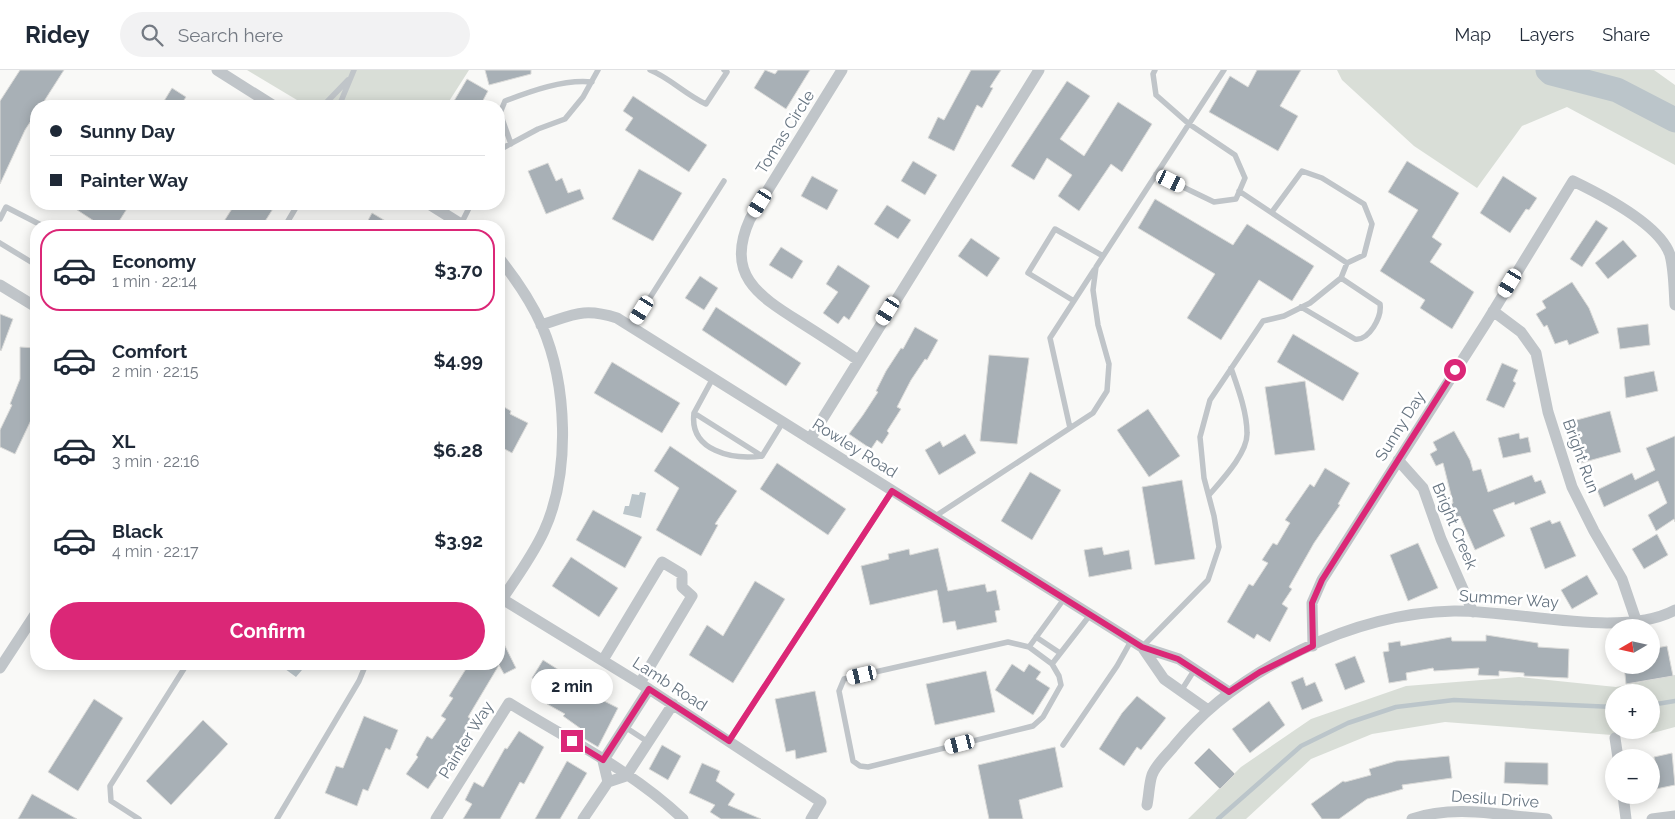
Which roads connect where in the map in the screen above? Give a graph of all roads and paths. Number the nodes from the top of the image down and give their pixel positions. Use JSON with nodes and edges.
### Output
{"nodes":[{"id":1,"x":217,"y":70,"type":"edge"},
{"id":2,"x":354,"y":70,"type":"edge"},
{"id":3,"x":598,"y":70,"type":"edge"},
{"id":4,"x":650,"y":70,"type":"edge"},
{"id":5,"x":724,"y":70,"type":"edge"},
{"id":6,"x":842,"y":70,"type":"edge"},
{"id":7,"x":1039,"y":70,"type":"edge"},
{"id":8,"x":1156,"y":70,"type":"edge"},
{"id":9,"x":1224,"y":70,"type":"edge"},
{"id":10,"x":350,"y":78,"type":"junction"},
{"id":11,"x":592,"y":82,"type":"junction"},
{"id":12,"x":264,"y":100,"type":"edge"},
{"id":13,"x":329,"y":100,"type":"edge"},
{"id":14,"x":341,"y":100,"type":"edge"},
{"id":15,"x":505,"y":101,"type":"edge"},
{"id":16,"x":1189,"y":124,"type":"junction"},
{"id":17,"x":505,"y":127,"type":"edge"},
{"id":18,"x":511,"y":144,"type":"junction"},
{"id":19,"x":505,"y":147,"type":"edge"},
{"id":20,"x":1156,"y":174,"type":"junction"},
{"id":21,"x":724,"y":180,"type":"dead end"},
{"id":22,"x":1239,"y":191,"type":"junction"},
{"id":23,"x":439,"y":210,"type":"edge"},
{"id":24,"x":1272,"y":212,"type":"junction"},
{"id":25,"x":0,"y":219,"type":"edge"},
{"id":26,"x":32,"y":220,"type":"edge"},
{"id":27,"x":455,"y":220,"type":"edge"},
{"id":28,"x":0,"y":243,"type":"edge"},
{"id":29,"x":1103,"y":256,"type":"junction"},
{"id":30,"x":30,"y":261,"type":"edge"},
{"id":31,"x":1347,"y":263,"type":"junction"},
{"id":32,"x":505,"y":266,"type":"edge"},
{"id":33,"x":1096,"y":267,"type":"junction"},
{"id":34,"x":1341,"y":278,"type":"junction"},
{"id":35,"x":0,"y":285,"type":"edge"},
{"id":36,"x":1074,"y":301,"type":"junction"},
{"id":37,"x":30,"y":303,"type":"edge"},
{"id":38,"x":1675,"y":305,"type":"edge"},
{"id":39,"x":1301,"y":307,"type":"junction"},
{"id":40,"x":1493,"y":311,"type":"junction"},
{"id":41,"x":541,"y":325,"type":"junction"},
{"id":42,"x":632,"y":326,"type":"junction"},
{"id":43,"x":858,"y":360,"type":"junction"},
{"id":44,"x":1231,"y":368,"type":"junction"},
{"id":45,"x":713,"y":378,"type":"junction"},
{"id":46,"x":694,"y":414,"type":"junction"},
{"id":47,"x":783,"y":422,"type":"junction"},
{"id":48,"x":1070,"y":428,"type":"junction"},
{"id":49,"x":810,"y":439,"type":"junction"},
{"id":50,"x":762,"y":456,"type":"junction"},
{"id":51,"x":1398,"y":460,"type":"junction"},
{"id":52,"x":892,"y":491,"type":"junction"},
{"id":53,"x":1209,"y":495,"type":"junction"},
{"id":54,"x":934,"y":517,"type":"junction"},
{"id":55,"x":505,"y":591,"type":"edge"},
{"id":56,"x":1064,"y":599,"type":"junction"},
{"id":57,"x":505,"y":601,"type":"edge"},
{"id":58,"x":1675,"y":610,"type":"edge"},
{"id":59,"x":1472,"y":612,"type":"junction"},
{"id":60,"x":1090,"y":615,"type":"junction"},
{"id":61,"x":1636,"y":619,"type":"edge"},
{"id":62,"x":1643,"y":619,"type":"edge"},
{"id":63,"x":30,"y":622,"type":"edge"},
{"id":64,"x":1605,"y":623,"type":"edge"},
{"id":65,"x":1036,"y":637,"type":"junction"},
{"id":66,"x":1131,"y":641,"type":"junction"},
{"id":67,"x":1313,"y":646,"type":"junction"},
{"id":68,"x":1029,"y":647,"type":"junction"},
{"id":69,"x":1142,"y":647,"type":"junction"},
{"id":70,"x":1060,"y":653,"type":"junction"},
{"id":71,"x":603,"y":660,"type":"junction"},
{"id":72,"x":1052,"y":664,"type":"junction"},
{"id":73,"x":0,"y":668,"type":"edge"},
{"id":74,"x":1195,"y":669,"type":"junction"},
{"id":75,"x":183,"y":670,"type":"edge"},
{"id":76,"x":363,"y":670,"type":"edge"},
{"id":77,"x":644,"y":686,"type":"junction"},
{"id":78,"x":1181,"y":691,"type":"junction"},
{"id":79,"x":1229,"y":692,"type":"junction"},
{"id":80,"x":673,"y":704,"type":"junction"},
{"id":81,"x":1208,"y":710,"type":"junction"},
{"id":82,"x":625,"y":727,"type":"junction"},
{"id":83,"x":729,"y":741,"type":"junction"},
{"id":84,"x":649,"y":742,"type":"junction"},
{"id":85,"x":1063,"y":745,"type":"dead end"},
{"id":86,"x":603,"y":760,"type":"junction"},
{"id":87,"x":626,"y":776,"type":"junction"},
{"id":88,"x":608,"y":782,"type":"junction"},
{"id":89,"x":1147,"y":804,"type":"dead end"},
{"id":90,"x":1624,"y":804,"type":"edge"},
{"id":91,"x":1675,"y":816,"type":"edge"},
{"id":92,"x":1429,"y":817,"type":"edge"},
{"id":93,"x":139,"y":819,"type":"edge"},
{"id":94,"x":278,"y":819,"type":"edge"},
{"id":95,"x":436,"y":819,"type":"edge"},
{"id":96,"x":583,"y":819,"type":"edge"},
{"id":97,"x":683,"y":819,"type":"edge"},
{"id":98,"x":811,"y":819,"type":"edge"},
{"id":99,"x":1412,"y":819,"type":"edge"},
{"id":100,"x":1547,"y":819,"type":"edge"},
{"id":101,"x":1626,"y":819,"type":"edge"},
{"id":102,"x":1652,"y":819,"type":"edge"}],
"edges":[{"from":1,"to":12,"type":"street"},
{"from":2,"to":10,"type":"lane"},
{"from":3,"to":11,"type":"lane"},
{"from":4,"to":5,"type":"lane"},
{"from":6,"to":43,"type":"street","name":"Tomas Circle"},
{"from":7,"to":43,"type":"street"},
{"from":8,"to":16,"type":"lane"},
{"from":9,"to":16,"type":"lane"},
{"from":10,"to":13,"type":"lane"},
{"from":10,"to":14,"type":"lane"},
{"from":11,"to":15,"type":"lane"},
{"from":11,"to":18,"type":"lane"},
{"from":16,"to":20,"type":"lane"},
{"from":16,"to":22,"type":"lane"},
{"from":17,"to":18,"type":"lane"},
{"from":18,"to":19,"type":"lane"},
{"from":20,"to":22,"type":"lane"},
{"from":20,"to":29,"type":"lane"},
{"from":21,"to":42,"type":"lane"},
{"from":22,"to":24,"type":"lane"},
{"from":23,"to":27,"type":"street"},
{"from":24,"to":31,"type":"lane"},
{"from":24,"to":31,"type":"lane"},
{"from":25,"to":26,"type":"lane"},
{"from":28,"to":30,"type":"lane"},
{"from":29,"to":33,"type":"lane"},
{"from":29,"to":36,"type":"lane"},
{"from":31,"to":34,"type":"lane"},
{"from":32,"to":41,"type":"street"},
{"from":33,"to":36,"type":"lane"},
{"from":33,"to":48,"type":"lane"},
{"from":34,"to":39,"type":"lane"},
{"from":34,"to":39,"type":"lane"},
{"from":35,"to":37,"type":"street"},
{"from":36,"to":48,"type":"lane"},
{"from":38,"to":40,"type":"street","name":"Sunny Day"},
{"from":39,"to":44,"type":"lane"},
{"from":40,"to":51,"type":"street","name":"Sunny Day"},
{"from":40,"to":61,"type":"street","name":"Bright Run"},
{"from":41,"to":42,"type":"street","name":"Rowley Road"},
{"from":41,"to":55,"type":"street"},
{"from":42,"to":45,"type":"street","name":"Rowley Road"},
{"from":43,"to":49,"type":"street"},
{"from":44,"to":53,"type":"lane"},
{"from":44,"to":53,"type":"lane"},
{"from":45,"to":46,"type":"lane"},
{"from":45,"to":47,"type":"street","name":"Rowley Road"},
{"from":46,"to":50,"type":"lane"},
{"from":46,"to":50,"type":"lane"},
{"from":47,"to":49,"type":"street","name":"Rowley Road"},
{"from":47,"to":50,"type":"lane"},
{"from":48,"to":54,"type":"lane"},
{"from":49,"to":52,"type":"street","name":"Rowley Road"},
{"from":51,"to":59,"type":"street","name":"Bright Creek"},
{"from":51,"to":67,"type":"street","name":"Sunny Day"},
{"from":52,"to":54,"type":"street","name":"Rowley Road"},
{"from":52,"to":83,"type":"lane"},
{"from":53,"to":69,"type":"lane"},
{"from":54,"to":56,"type":"street","name":"Rowley Road"},
{"from":56,"to":60,"type":"street","name":"Rowley Road"},
{"from":56,"to":65,"type":"lane"},
{"from":57,"to":71,"type":"street","name":"Lamb Road"},
{"from":58,"to":62,"type":"street","name":"Summer Way"},
{"from":59,"to":64,"type":"street","name":"Summer Way"},
{"from":59,"to":67,"type":"street","name":"Summer Way"},
{"from":60,"to":66,"type":"street","name":"Rowley Road"},
{"from":60,"to":70,"type":"lane"},
{"from":63,"to":73,"type":"street"},
{"from":65,"to":68,"type":"lane"},
{"from":65,"to":70,"type":"lane"},
{"from":66,"to":69,"type":"street","name":"Rowley Road"},
{"from":66,"to":85,"type":"lane"},
{"from":67,"to":79,"type":"street","name":"Summer Way"},
{"from":68,"to":72,"type":"lane"},
{"from":68,"to":72,"type":"lane"},
{"from":69,"to":74,"type":"street","name":"Rowley Road"},
{"from":69,"to":78,"type":"street","name":"Rowley Road"},
{"from":70,"to":72,"type":"lane"},
{"from":71,"to":77,"type":"street","name":"Lamb Road"},
{"from":71,"to":77,"type":"street"},
{"from":74,"to":78,"type":"lane"},
{"from":74,"to":79,"type":"street","name":"Rowley Road"},
{"from":75,"to":93,"type":"lane"},
{"from":76,"to":94,"type":"lane"},
{"from":77,"to":80,"type":"street","name":"Lamb Road"},
{"from":77,"to":82,"type":"street"},
{"from":78,"to":81,"type":"street","name":"Rowley Road"},
{"from":79,"to":81,"type":"street","name":"Summer Way"},
{"from":80,"to":83,"type":"street","name":"Lamb Road"},
{"from":80,"to":84,"type":"street"},
{"from":81,"to":89,"type":"street","name":"Summer Way"},
{"from":82,"to":84,"type":"lane"},
{"from":82,"to":86,"type":"street"},
{"from":83,"to":98,"type":"street","name":"Lamb Road"},
{"from":84,"to":87,"type":"street"},
{"from":86,"to":87,"type":"street","name":"Painter Way"},
{"from":86,"to":88,"type":"street"},
{"from":86,"to":95,"type":"street","name":"Painter Way"},
{"from":87,"to":88,"type":"street"},
{"from":87,"to":97,"type":"street","name":"Painter Way"},
{"from":88,"to":96,"type":"street"},
{"from":90,"to":101,"type":"street"},
{"from":91,"to":102,"type":"street"},
{"from":92,"to":99,"type":"street","name":"Desilu Drive"},
{"from":92,"to":100,"type":"street","name":"Desilu Drive"}]}
